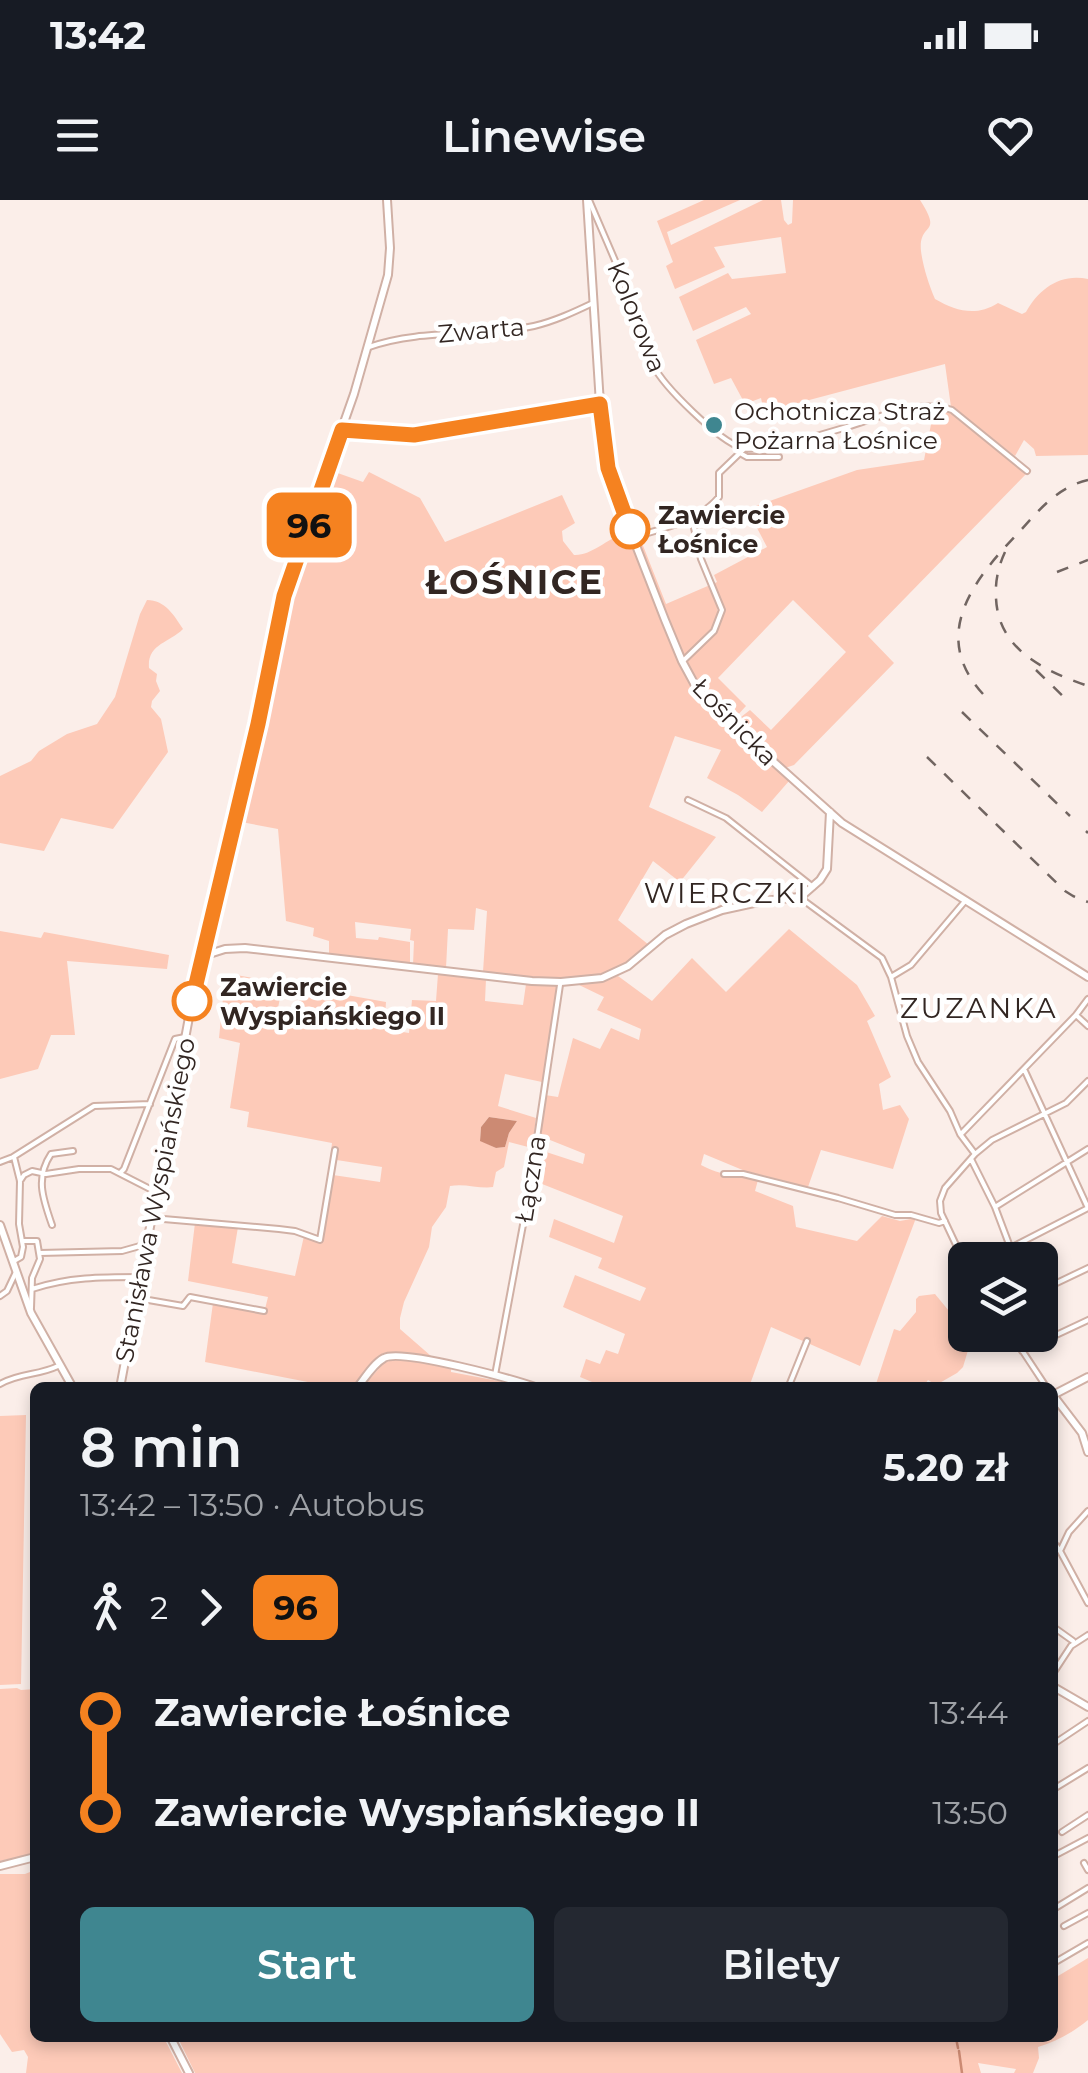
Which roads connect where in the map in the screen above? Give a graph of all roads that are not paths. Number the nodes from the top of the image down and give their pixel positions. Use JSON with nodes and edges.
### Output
{"nodes":[{"id":1,"x":387,"y":200,"type":"edge"},
{"id":2,"x":588,"y":200,"type":"edge"},
{"id":3,"x":593,"y":303,"type":"junction"},
{"id":4,"x":367,"y":348,"type":"junction"},
{"id":5,"x":600,"y":404,"type":"junction"},
{"id":6,"x":342,"y":430,"type":"junction"},
{"id":7,"x":742,"y":451,"type":"junction"},
{"id":8,"x":779,"y":457,"type":"dead end"},
{"id":9,"x":1027,"y":471,"type":"dead end"},
{"id":10,"x":692,"y":518,"type":"junction"},
{"id":11,"x":633,"y":538,"type":"junction"},
{"id":12,"x":682,"y":661,"type":"junction"},
{"id":13,"x":688,"y":800,"type":"dead end"},
{"id":14,"x":830,"y":812,"type":"junction"},
{"id":15,"x":813,"y":887,"type":"junction"},
{"id":16,"x":799,"y":897,"type":"junction"},
{"id":17,"x":966,"y":900,"type":"junction"},
{"id":18,"x":202,"y":957,"type":"junction"},
{"id":19,"x":892,"y":977,"type":"junction"},
{"id":20,"x":1088,"y":977,"type":"edge"},
{"id":21,"x":561,"y":982,"type":"junction"},
{"id":22,"x":1088,"y":999,"type":"edge"},
{"id":23,"x":1076,"y":1015,"type":"junction"},
{"id":24,"x":1088,"y":1026,"type":"edge"},
{"id":25,"x":186,"y":1038,"type":"junction"},
{"id":26,"x":1024,"y":1069,"type":"junction"},
{"id":27,"x":1088,"y":1081,"type":"edge"},
{"id":28,"x":150,"y":1104,"type":"junction"},
{"id":29,"x":1045,"y":1114,"type":"junction"},
{"id":30,"x":960,"y":1134,"type":"junction"},
{"id":31,"x":1088,"y":1148,"type":"edge"},
{"id":32,"x":335,"y":1150,"type":"dead end"},
{"id":33,"x":73,"y":1151,"type":"dead end"},
{"id":34,"x":14,"y":1157,"type":"junction"},
{"id":35,"x":973,"y":1157,"type":"junction"},
{"id":36,"x":1066,"y":1161,"type":"junction"},
{"id":37,"x":0,"y":1162,"type":"edge"},
{"id":38,"x":41,"y":1173,"type":"junction"},
{"id":39,"x":120,"y":1173,"type":"junction"},
{"id":40,"x":724,"y":1174,"type":"dead end"},
{"id":41,"x":20,"y":1181,"type":"junction"},
{"id":42,"x":157,"y":1192,"type":"junction"},
{"id":43,"x":995,"y":1207,"type":"junction"},
{"id":44,"x":1088,"y":1208,"type":"edge"},
{"id":45,"x":152,"y":1218,"type":"junction"},
{"id":46,"x":945,"y":1222,"type":"junction"},
{"id":47,"x":0,"y":1225,"type":"edge"},
{"id":48,"x":52,"y":1225,"type":"dead end"},
{"id":49,"x":23,"y":1240,"type":"junction"},
{"id":50,"x":955,"y":1242,"type":"edge"},
{"id":51,"x":1008,"y":1242,"type":"edge"},
{"id":52,"x":1022,"y":1242,"type":"edge"},
{"id":53,"x":148,"y":1244,"type":"junction"},
{"id":54,"x":40,"y":1254,"type":"junction"},
{"id":55,"x":15,"y":1265,"type":"junction"},
{"id":56,"x":1088,"y":1268,"type":"edge"},
{"id":57,"x":141,"y":1277,"type":"junction"},
{"id":58,"x":1058,"y":1282,"type":"edge"},
{"id":59,"x":32,"y":1289,"type":"junction"},
{"id":60,"x":0,"y":1296,"type":"edge"},
{"id":61,"x":137,"y":1298,"type":"junction"},
{"id":62,"x":264,"y":1311,"type":"dead end"},
{"id":63,"x":31,"y":1313,"type":"junction"},
{"id":64,"x":1088,"y":1320,"type":"edge"},
{"id":65,"x":1058,"y":1334,"type":"edge"},
{"id":66,"x":808,"y":1341,"type":"dead end"},
{"id":67,"x":1023,"y":1352,"type":"edge"},
{"id":68,"x":62,"y":1364,"type":"junction"},
{"id":69,"x":495,"y":1374,"type":"junction"},
{"id":70,"x":1088,"y":1377,"type":"edge"},
{"id":71,"x":70,"y":1382,"type":"edge"},
{"id":72,"x":121,"y":1382,"type":"edge"},
{"id":73,"x":363,"y":1382,"type":"edge"},
{"id":74,"x":509,"y":1382,"type":"edge"},
{"id":75,"x":791,"y":1382,"type":"edge"},
{"id":76,"x":1043,"y":1382,"type":"edge"},
{"id":77,"x":0,"y":1384,"type":"edge"},
{"id":78,"x":1058,"y":1392,"type":"edge"},
{"id":79,"x":1058,"y":1403,"type":"edge"},
{"id":80,"x":1088,"y":1452,"type":"edge"},
{"id":81,"x":1088,"y":1512,"type":"edge"},
{"id":82,"x":1058,"y":1548,"type":"edge"},
{"id":83,"x":1060,"y":1551,"type":"junction"},
{"id":84,"x":1088,"y":1604,"type":"edge"},
{"id":85,"x":1058,"y":1630,"type":"edge"},
{"id":86,"x":1088,"y":1635,"type":"edge"},
{"id":87,"x":1074,"y":1642,"type":"junction"},
{"id":88,"x":1058,"y":1666,"type":"edge"},
{"id":89,"x":1058,"y":1692,"type":"edge"},
{"id":90,"x":1088,"y":1707,"type":"edge"},
{"id":91,"x":1088,"y":1721,"type":"edge"},
{"id":92,"x":1058,"y":1742,"type":"edge"},
{"id":93,"x":1088,"y":1768,"type":"edge"},
{"id":94,"x":1058,"y":1786,"type":"edge"},
{"id":95,"x":1088,"y":1815,"type":"edge"},
{"id":96,"x":1062,"y":1832,"type":"dead end"},
{"id":97,"x":1088,"y":1838,"type":"edge"},
{"id":98,"x":1058,"y":1854,"type":"edge"},
{"id":99,"x":30,"y":1858,"type":"edge"},
{"id":100,"x":1084,"y":1863,"type":"dead end"},
{"id":101,"x":0,"y":1866,"type":"edge"},
{"id":102,"x":1088,"y":1870,"type":"edge"},
{"id":103,"x":1088,"y":1888,"type":"edge"},
{"id":104,"x":1058,"y":1906,"type":"edge"},
{"id":105,"x":1088,"y":1912,"type":"edge"},
{"id":106,"x":1064,"y":1926,"type":"dead end"},
{"id":107,"x":1088,"y":1943,"type":"edge"},
{"id":108,"x":1058,"y":1960,"type":"edge"},
{"id":109,"x":172,"y":2042,"type":"edge"},
{"id":110,"x":189,"y":2073,"type":"edge"}],
"edges":[{"from":1,"to":4,"type":"street","name":"Stanisława Wyspiańskiego"},
{"from":2,"to":3,"type":"street","name":"Łośnicka"},
{"from":2,"to":7,"type":"street","name":"Kolorowa"},
{"from":3,"to":4,"type":"street","name":"Zwarta"},
{"from":3,"to":5,"type":"street","name":"Łośnicka"},
{"from":4,"to":6,"type":"street","name":"Stanisława Wyspiańskiego"},
{"from":5,"to":6,"type":"street"},
{"from":5,"to":11,"type":"street","name":"Łośnicka"},
{"from":6,"to":18,"type":"street","name":"Stanisława Wyspiańskiego"},
{"from":7,"to":8,"type":"street"},
{"from":7,"to":9,"type":"street"},
{"from":7,"to":10,"type":"street"},
{"from":10,"to":11,"type":"street"},
{"from":10,"to":12,"type":"street"},
{"from":11,"to":12,"type":"street","name":"Łośnicka"},
{"from":12,"to":14,"type":"street","name":"Łośnicka"},
{"from":13,"to":15,"type":"street"},
{"from":14,"to":15,"type":"street"},
{"from":14,"to":17,"type":"street","name":"Łośnicka"},
{"from":15,"to":16,"type":"street"},
{"from":16,"to":19,"type":"street"},
{"from":16,"to":21,"type":"street"},
{"from":17,"to":19,"type":"street"},
{"from":17,"to":20,"type":"street","name":"Łośnicka"},
{"from":18,"to":21,"type":"street"},
{"from":18,"to":25,"type":"street","name":"Stanisława Wyspiańskiego"},
{"from":19,"to":30,"type":"street"},
{"from":21,"to":69,"type":"street","name":"Łączna"},
{"from":22,"to":23,"type":"street"},
{"from":23,"to":24,"type":"street"},
{"from":23,"to":26,"type":"street"},
{"from":25,"to":28,"type":"street"},
{"from":25,"to":42,"type":"street","name":"Stanisława Wyspiańskiego"},
{"from":26,"to":29,"type":"street"},
{"from":26,"to":30,"type":"street"},
{"from":27,"to":29,"type":"street"},
{"from":28,"to":34,"type":"street"},
{"from":28,"to":39,"type":"street"},
{"from":29,"to":35,"type":"street"},
{"from":29,"to":36,"type":"street"},
{"from":30,"to":35,"type":"street"},
{"from":31,"to":36,"type":"street"},
{"from":32,"to":45,"type":"street"},
{"from":33,"to":38,"type":"street"},
{"from":34,"to":37,"type":"street"},
{"from":34,"to":41,"type":"street"},
{"from":35,"to":43,"type":"street"},
{"from":35,"to":46,"type":"street"},
{"from":36,"to":43,"type":"street"},
{"from":36,"to":44,"type":"street"},
{"from":38,"to":39,"type":"street"},
{"from":38,"to":41,"type":"street"},
{"from":38,"to":48,"type":"street"},
{"from":39,"to":42,"type":"street"},
{"from":40,"to":46,"type":"street"},
{"from":41,"to":49,"type":"street"},
{"from":42,"to":45,"type":"street","name":"Stanisława Wyspiańskiego"},
{"from":43,"to":51,"type":"street"},
{"from":44,"to":52,"type":"street"},
{"from":45,"to":53,"type":"street","name":"Stanisława Wyspiańskiego"},
{"from":46,"to":50,"type":"street"},
{"from":47,"to":55,"type":"street"},
{"from":49,"to":54,"type":"street"},
{"from":49,"to":55,"type":"street"},
{"from":53,"to":54,"type":"street"},
{"from":53,"to":57,"type":"street","name":"Stanisława Wyspiańskiego"},
{"from":54,"to":59,"type":"street"},
{"from":55,"to":60,"type":"street"},
{"from":55,"to":63,"type":"street"},
{"from":56,"to":58,"type":"street"},
{"from":57,"to":59,"type":"street"},
{"from":57,"to":61,"type":"street","name":"Stanisława Wyspiańskiego"},
{"from":59,"to":63,"type":"street"},
{"from":61,"to":62,"type":"street"},
{"from":61,"to":72,"type":"street","name":"Stanisława Wyspiańskiego"},
{"from":63,"to":68,"type":"street"},
{"from":64,"to":65,"type":"street"},
{"from":66,"to":75,"type":"street"},
{"from":67,"to":76,"type":"street"},
{"from":68,"to":71,"type":"street"},
{"from":68,"to":77,"type":"street"},
{"from":69,"to":73,"type":"street"},
{"from":69,"to":74,"type":"street"},
{"from":70,"to":78,"type":"street"},
{"from":79,"to":80,"type":"street"},
{"from":81,"to":83,"type":"street"},
{"from":82,"to":83,"type":"street"},
{"from":83,"to":84,"type":"street"},
{"from":85,"to":87,"type":"street"},
{"from":86,"to":87,"type":"street"},
{"from":87,"to":88,"type":"street"},
{"from":89,"to":90,"type":"street"},
{"from":91,"to":92,"type":"street"},
{"from":93,"to":94,"type":"street"},
{"from":95,"to":96,"type":"street"},
{"from":97,"to":98,"type":"street"},
{"from":99,"to":101,"type":"street"},
{"from":100,"to":102,"type":"street"},
{"from":103,"to":104,"type":"street"},
{"from":105,"to":106,"type":"street"},
{"from":107,"to":108,"type":"street"},
{"from":109,"to":110,"type":"street"}]}
